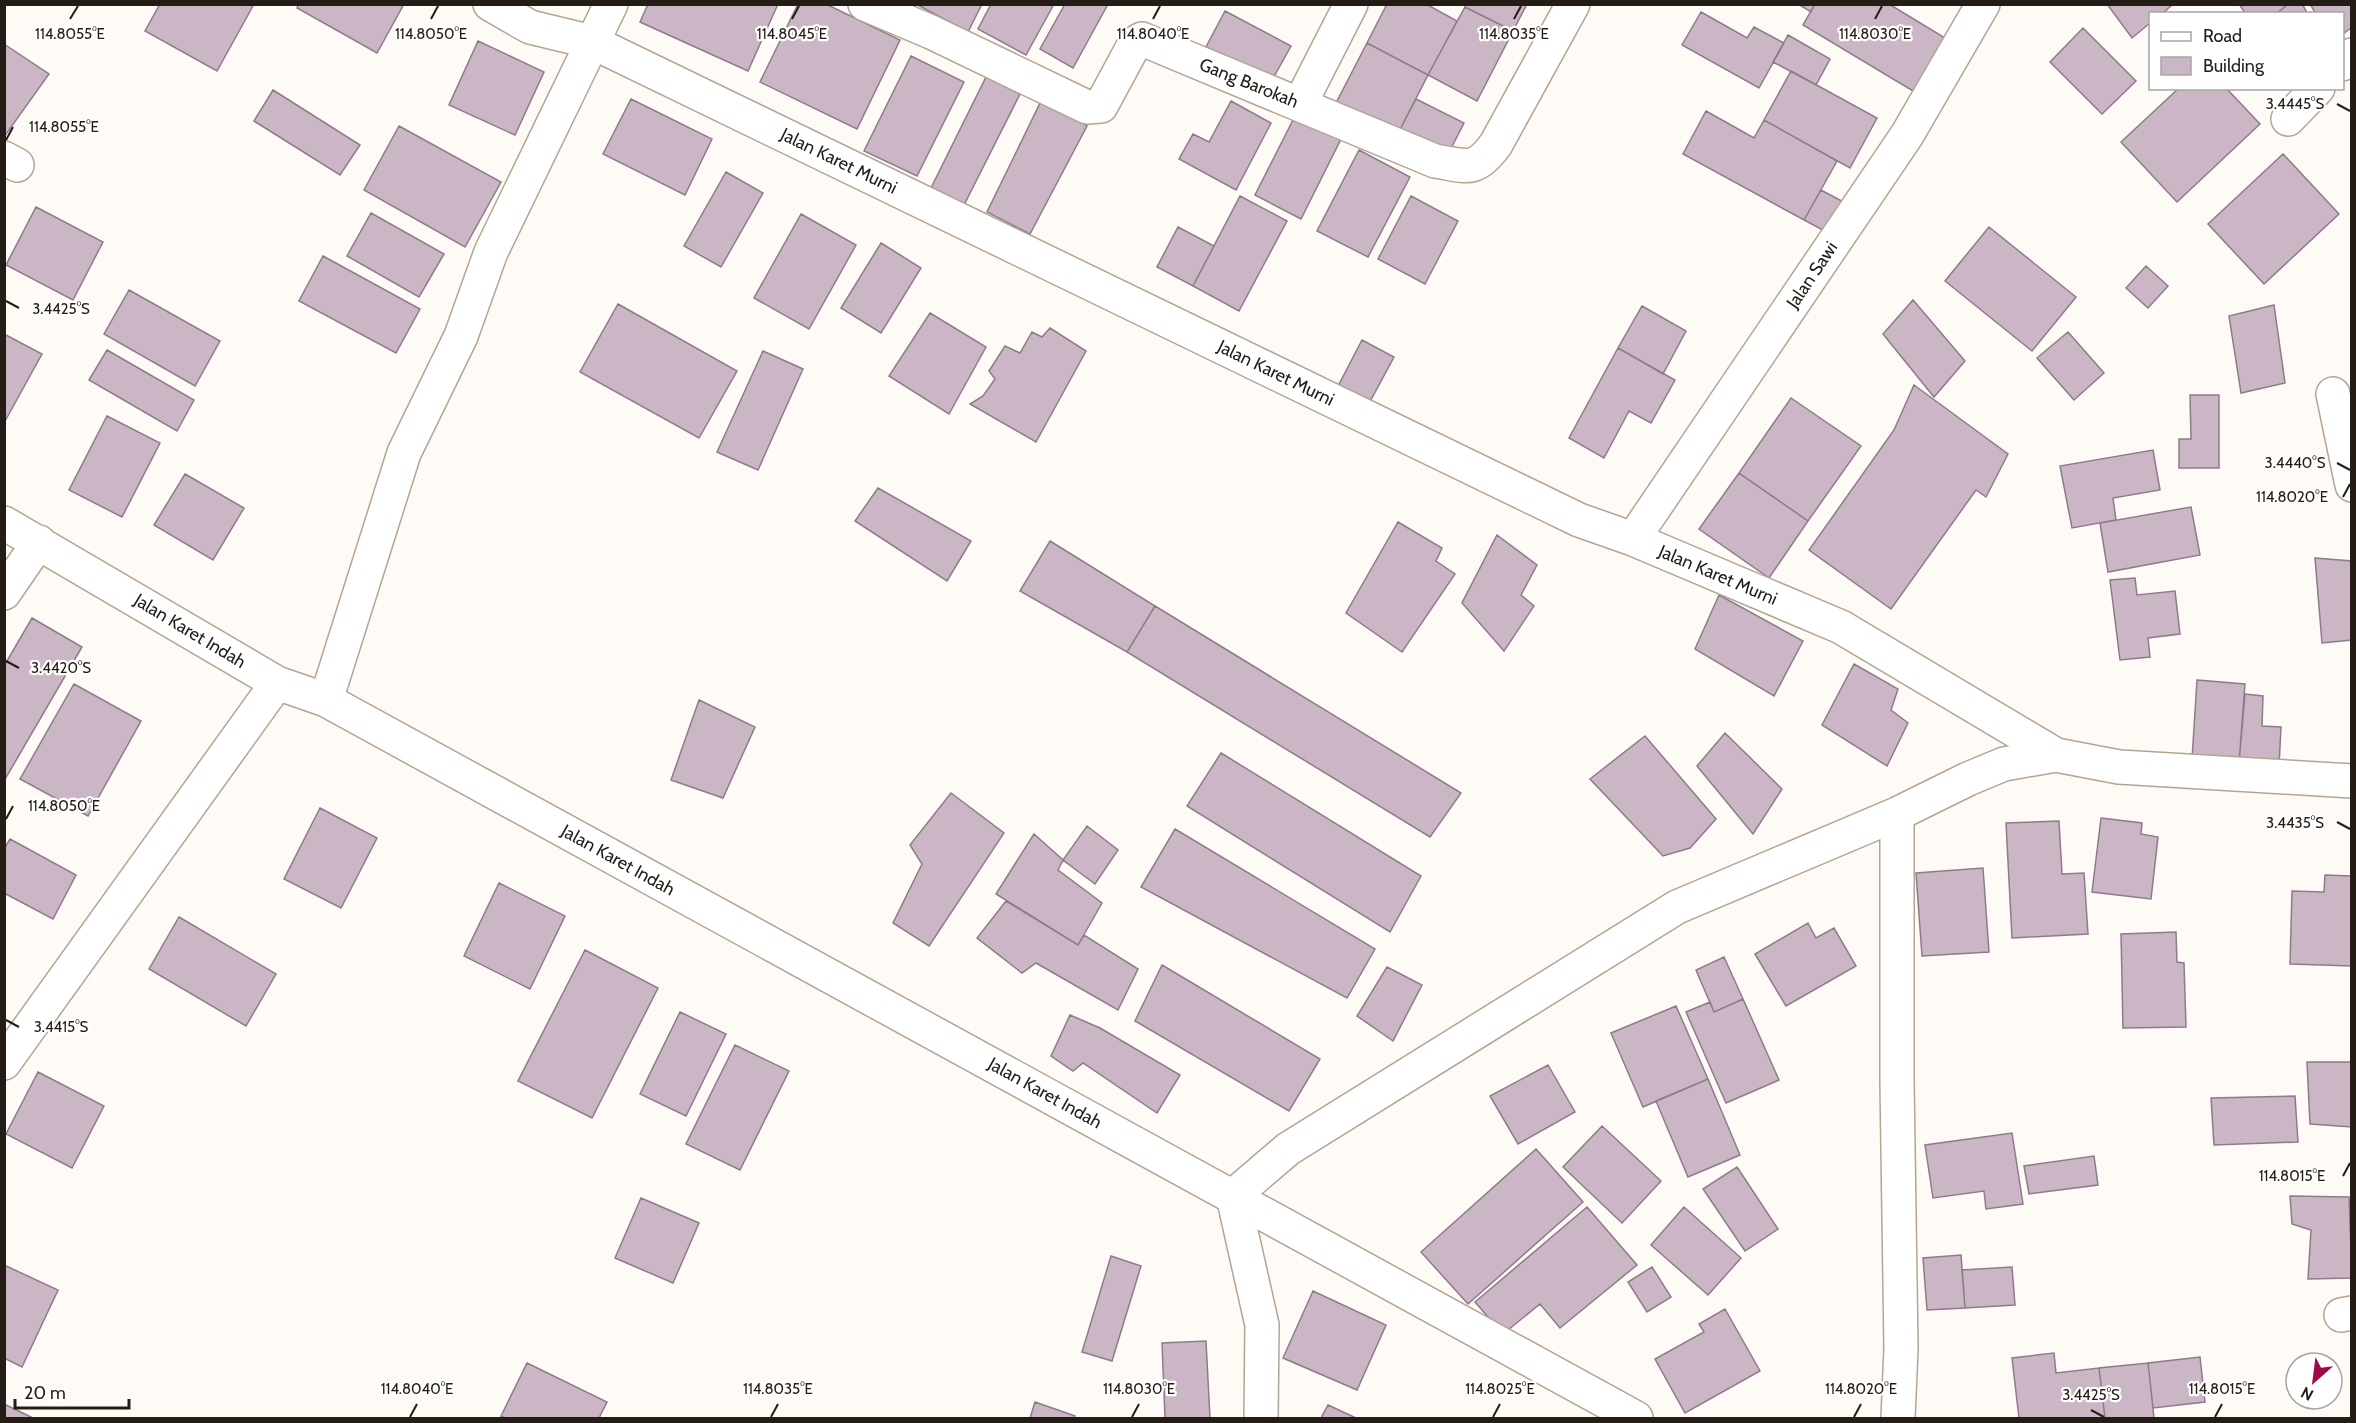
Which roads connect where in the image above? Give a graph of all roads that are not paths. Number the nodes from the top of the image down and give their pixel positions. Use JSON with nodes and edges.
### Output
{"nodes":[{"id":1,"x":490,"y":4,"type":"edge"},
{"id":2,"x":611,"y":4,"type":"edge"},
{"id":3,"x":865,"y":4,"type":"edge"},
{"id":4,"x":1351,"y":4,"type":"edge"},
{"id":5,"x":1573,"y":4,"type":"edge"},
{"id":6,"x":1983,"y":4,"type":"edge"},
{"id":7,"x":592,"y":42,"type":"junction"},
{"id":8,"x":2316,"y":90,"type":"edge"},
{"id":9,"x":1300,"y":104,"type":"junction"},
{"id":10,"x":2288,"y":119,"type":"dead end"},
{"id":11,"x":2333,"y":394,"type":"dead end"},
{"id":12,"x":2352,"y":485,"type":"edge"},
{"id":13,"x":4,"y":523,"type":"edge"},
{"id":14,"x":1633,"y":539,"type":"junction"},
{"id":15,"x":39,"y":542,"type":"junction"},
{"id":16,"x":4,"y":593,"type":"edge"},
{"id":17,"x":277,"y":683,"type":"junction"},
{"id":18,"x":326,"y":700,"type":"junction"},
{"id":19,"x":2056,"y":755,"type":"junction"},
{"id":20,"x":2352,"y":782,"type":"edge"},
{"id":21,"x":1897,"y":814,"type":"junction"},
{"id":22,"x":4,"y":1062,"type":"edge"},
{"id":23,"x":1233,"y":1196,"type":"junction"},
{"id":24,"x":1261,"y":1419,"type":"edge"},
{"id":25,"x":1636,"y":1419,"type":"edge"},
{"id":26,"x":1898,"y":1419,"type":"edge"}],
"edges":[{"from":1,"to":7,"type":"street","name":"Jalan Karet Murni"},
{"from":2,"to":7,"type":"street"},
{"from":3,"to":9,"type":"street","name":"Gang Barokah"},
{"from":4,"to":9,"type":"street"},
{"from":5,"to":9,"type":"street","name":"Gang Barokah"},
{"from":6,"to":14,"type":"street","name":"Jalan Sawi"},
{"from":7,"to":14,"type":"street","name":"Jalan Karet Murni"},
{"from":7,"to":18,"type":"street"},
{"from":8,"to":10,"type":"street"},
{"from":11,"to":12,"type":"street"},
{"from":13,"to":15,"type":"street","name":"Jalan Karet Indah"},
{"from":14,"to":19,"type":"street","name":"Jalan Karet Murni"},
{"from":15,"to":16,"type":"street"},
{"from":15,"to":17,"type":"street","name":"Jalan Karet Indah"},
{"from":17,"to":18,"type":"street","name":"Jalan Karet Indah"},
{"from":17,"to":22,"type":"street"},
{"from":18,"to":23,"type":"street","name":"Jalan Karet Indah"},
{"from":19,"to":20,"type":"street"},
{"from":19,"to":21,"type":"street"},
{"from":21,"to":23,"type":"street"},
{"from":21,"to":26,"type":"street"},
{"from":23,"to":24,"type":"street"},
{"from":23,"to":25,"type":"street","name":"Jalan Karet Indah"}]}
